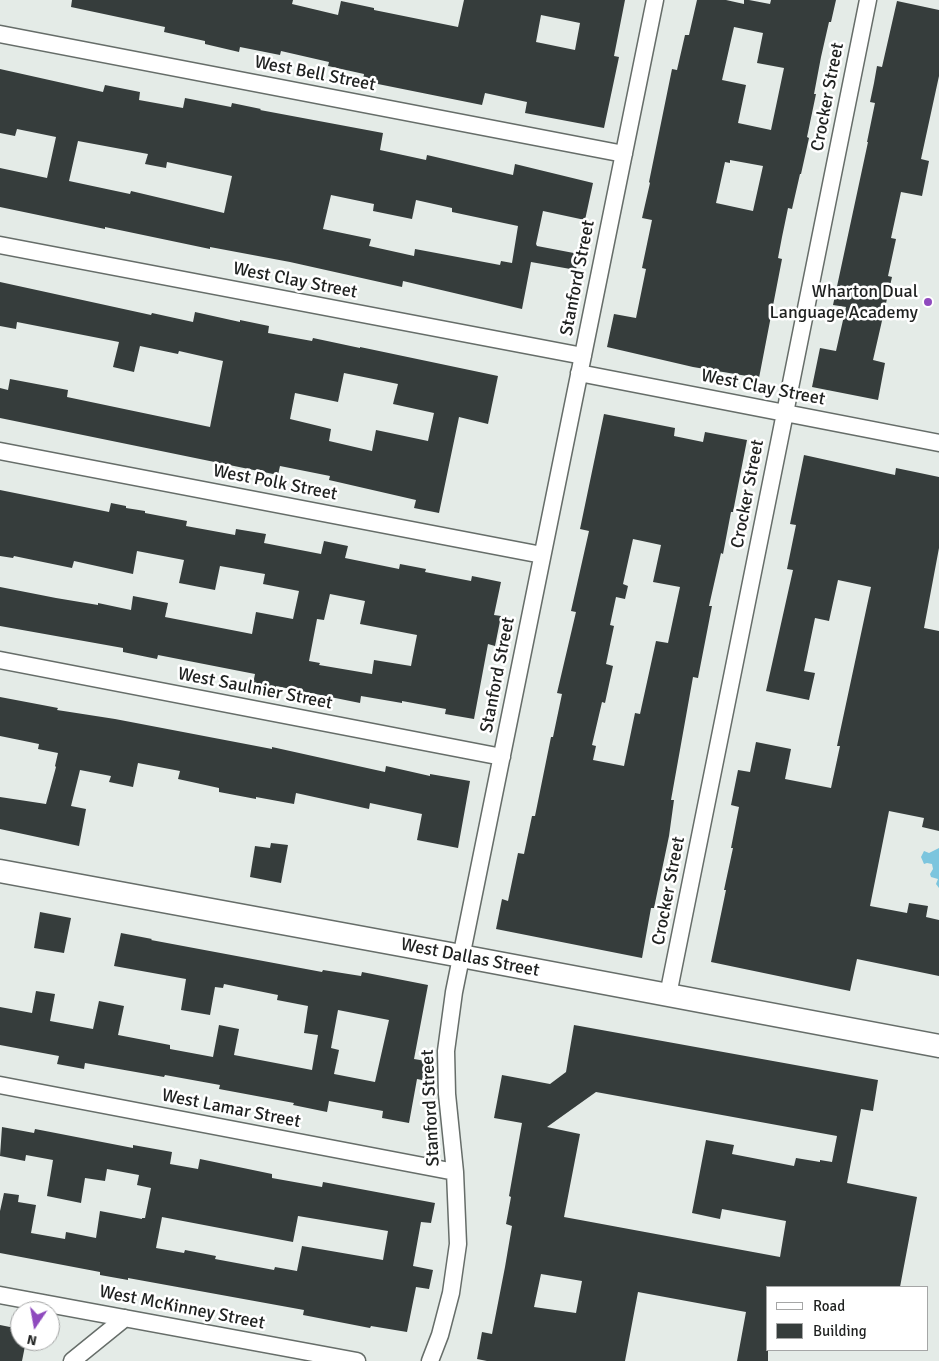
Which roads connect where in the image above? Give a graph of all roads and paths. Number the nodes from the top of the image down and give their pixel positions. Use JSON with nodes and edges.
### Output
{"nodes":[{"id":1,"x":655,"y":0,"type":"edge"},
{"id":2,"x":868,"y":0,"type":"edge"},
{"id":3,"x":0,"y":34,"type":"edge"},
{"id":4,"x":624,"y":154,"type":"junction"},
{"id":5,"x":0,"y":245,"type":"edge"},
{"id":6,"x":583,"y":356,"type":"junction"},
{"id":7,"x":579,"y":373,"type":"junction"},
{"id":8,"x":785,"y":413,"type":"junction"},
{"id":9,"x":939,"y":443,"type":"edge"},
{"id":10,"x":0,"y":451,"type":"edge"},
{"id":11,"x":542,"y":555,"type":"junction"},
{"id":12,"x":0,"y":660,"type":"edge"},
{"id":13,"x":502,"y":757,"type":"junction"},
{"id":14,"x":0,"y":871,"type":"edge"},
{"id":15,"x":461,"y":956,"type":"junction"},
{"id":16,"x":668,"y":995,"type":"junction"},
{"id":17,"x":939,"y":1046,"type":"edge"},
{"id":18,"x":0,"y":1085,"type":"edge"},
{"id":19,"x":455,"y":1172,"type":"junction"},
{"id":20,"x":0,"y":1295,"type":"edge"},
{"id":21,"x":125,"y":1318,"type":"junction"},
{"id":22,"x":72,"y":1361,"type":"edge"},
{"id":23,"x":357,"y":1361,"type":"edge"},
{"id":24,"x":430,"y":1361,"type":"edge"}],
"edges":[{"from":1,"to":4,"type":"street","name":"Stanford Street"},
{"from":2,"to":8,"type":"street","name":"Crocker Street"},
{"from":3,"to":4,"type":"street","name":"West Bell Street"},
{"from":4,"to":6,"type":"street","name":"Stanford Street"},
{"from":5,"to":6,"type":"street","name":"West Clay Street"},
{"from":6,"to":7,"type":"street","name":"Stanford Street"},
{"from":7,"to":8,"type":"street","name":"West Clay Street"},
{"from":7,"to":11,"type":"street","name":"Stanford Street"},
{"from":8,"to":9,"type":"street","name":"West Clay Street"},
{"from":8,"to":16,"type":"street","name":"Crocker Street"},
{"from":10,"to":11,"type":"street","name":"West Polk Street"},
{"from":11,"to":13,"type":"street","name":"Stanford Street"},
{"from":12,"to":13,"type":"street","name":"West Saulnier Street"},
{"from":13,"to":15,"type":"street","name":"Stanford Street"},
{"from":14,"to":15,"type":"main road","name":"West Dallas Street"},
{"from":15,"to":16,"type":"main road","name":"West Dallas Street"},
{"from":15,"to":19,"type":"street","name":"Stanford Street"},
{"from":16,"to":17,"type":"main road","name":"West Dallas Street"},
{"from":18,"to":19,"type":"street","name":"West Lamar Street"},
{"from":19,"to":24,"type":"street","name":"Stanford Street"},
{"from":20,"to":21,"type":"street","name":"West McKinney Street"},
{"from":21,"to":22,"type":"street"},
{"from":21,"to":23,"type":"street","name":"West McKinney Street"}]}
